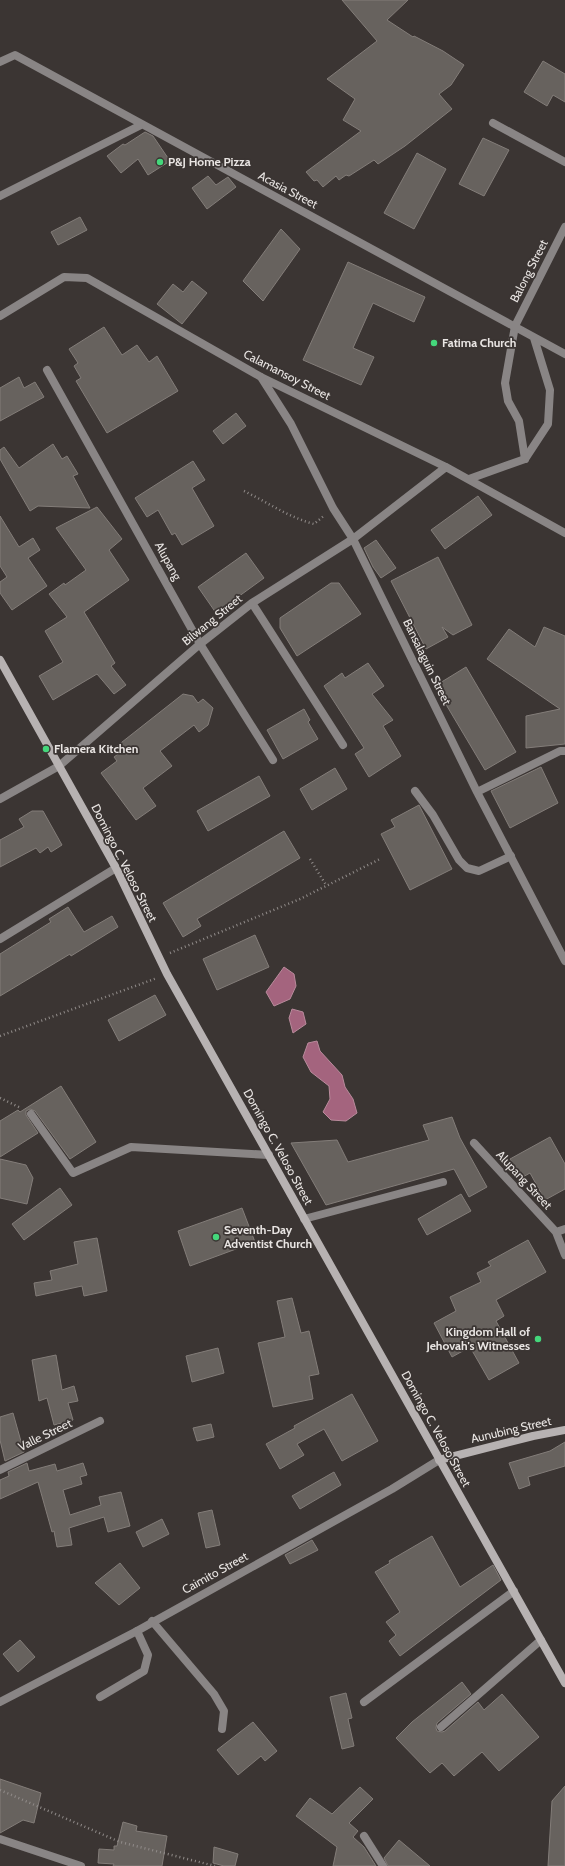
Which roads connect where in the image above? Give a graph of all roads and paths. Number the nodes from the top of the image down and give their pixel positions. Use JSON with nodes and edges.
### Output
{"nodes":[{"id":1,"x":0,"y":62,"type":"edge"},
{"id":2,"x":493,"y":123,"type":"dead end"},
{"id":3,"x":141,"y":125,"type":"junction"},
{"id":4,"x":565,"y":162,"type":"edge"},
{"id":5,"x":0,"y":196,"type":"edge"},
{"id":6,"x":565,"y":227,"type":"edge"},
{"id":7,"x":0,"y":316,"type":"edge"},
{"id":8,"x":515,"y":326,"type":"junction"},
{"id":9,"x":534,"y":338,"type":"junction"},
{"id":10,"x":565,"y":354,"type":"edge"},
{"id":11,"x":47,"y":370,"type":"dead end"},
{"id":12,"x":261,"y":376,"type":"junction"},
{"id":13,"x":525,"y":458,"type":"junction"},
{"id":14,"x":446,"y":467,"type":"junction"},
{"id":15,"x":469,"y":479,"type":"junction"},
{"id":16,"x":244,"y":491,"type":"dead end"},
{"id":17,"x":333,"y":508,"type":"junction"},
{"id":18,"x":565,"y":533,"type":"edge"},
{"id":19,"x":353,"y":539,"type":"junction"},
{"id":20,"x":252,"y":603,"type":"junction"},
{"id":21,"x":200,"y":644,"type":"junction"},
{"id":22,"x":0,"y":660,"type":"edge"},
{"id":23,"x":343,"y":745,"type":"dead end"},
{"id":24,"x":565,"y":752,"type":"edge"},
{"id":25,"x":273,"y":760,"type":"dead end"},
{"id":26,"x":59,"y":766,"type":"junction"},
{"id":27,"x":415,"y":791,"type":"dead end"},
{"id":28,"x":478,"y":792,"type":"junction"},
{"id":29,"x":0,"y":799,"type":"edge"},
{"id":30,"x":511,"y":856,"type":"junction"},
{"id":31,"x":380,"y":859,"type":"dead end"},
{"id":32,"x":310,"y":860,"type":"dead end"},
{"id":33,"x":116,"y":868,"type":"junction"},
{"id":34,"x":326,"y":886,"type":"junction"},
{"id":35,"x":0,"y":938,"type":"edge"},
{"id":36,"x":564,"y":956,"type":"edge"},
{"id":37,"x":158,"y":958,"type":"junction"},
{"id":38,"x":167,"y":974,"type":"junction"},
{"id":39,"x":0,"y":1036,"type":"edge"},
{"id":40,"x":0,"y":1098,"type":"edge"},
{"id":41,"x":32,"y":1114,"type":"joint"},
{"id":42,"x":474,"y":1143,"type":"dead end"},
{"id":43,"x":269,"y":1155,"type":"junction"},
{"id":44,"x":443,"y":1182,"type":"dead end"},
{"id":45,"x":304,"y":1219,"type":"junction"},
{"id":46,"x":565,"y":1228,"type":"edge"},
{"id":47,"x":556,"y":1232,"type":"junction"},
{"id":48,"x":565,"y":1255,"type":"edge"},
{"id":49,"x":100,"y":1421,"type":"dead end"},
{"id":50,"x":565,"y":1430,"type":"edge"},
{"id":51,"x":439,"y":1460,"type":"junction"},
{"id":52,"x":0,"y":1470,"type":"edge"},
{"id":53,"x":514,"y":1591,"type":"junction"},
{"id":54,"x":152,"y":1621,"type":"junction"},
{"id":55,"x":137,"y":1631,"type":"junction"},
{"id":56,"x":541,"y":1640,"type":"junction"},
{"id":57,"x":565,"y":1683,"type":"edge"},
{"id":58,"x":100,"y":1697,"type":"dead end"},
{"id":59,"x":0,"y":1702,"type":"edge"},
{"id":60,"x":364,"y":1702,"type":"dead end"},
{"id":61,"x":441,"y":1727,"type":"dead end"},
{"id":62,"x":222,"y":1728,"type":"dead end"},
{"id":63,"x":0,"y":1790,"type":"edge"},
{"id":64,"x":364,"y":1836,"type":"dead end"},
{"id":65,"x":0,"y":1839,"type":"edge"},
{"id":66,"x":81,"y":1866,"type":"edge"},
{"id":67,"x":215,"y":1866,"type":"edge"},
{"id":68,"x":383,"y":1866,"type":"edge"}],
"edges":[{"from":1,"to":3,"type":"street","name":"Acasia Street"},
{"from":2,"to":4,"type":"street"},
{"from":3,"to":5,"type":"street"},
{"from":3,"to":8,"type":"street","name":"Acasia Street"},
{"from":6,"to":8,"type":"street","name":"Balong Street"},
{"from":7,"to":12,"type":"street","name":"Calamansoy Street"},
{"from":8,"to":9,"type":"street","name":"Acasia Street"},
{"from":8,"to":13,"type":"street","name":"Balong Street"},
{"from":9,"to":10,"type":"street","name":"Acasia Street"},
{"from":9,"to":13,"type":"street"},
{"from":11,"to":21,"type":"street","name":"Alupang"},
{"from":12,"to":14,"type":"street","name":"Calamansoy Street"},
{"from":12,"to":17,"type":"street","name":"Bansalaguin Street"},
{"from":13,"to":15,"type":"street"},
{"from":14,"to":15,"type":"street","name":"Calamansoy Street"},
{"from":14,"to":19,"type":"street","name":"Bilwang Street"},
{"from":15,"to":18,"type":"street","name":"Calamansoy Street"},
{"from":16,"to":17,"type":"path"},
{"from":17,"to":19,"type":"street","name":"Bansalaguin Street"},
{"from":19,"to":20,"type":"street","name":"Bilwang Street"},
{"from":19,"to":28,"type":"street","name":"Bansalaguin Street"},
{"from":20,"to":21,"type":"street","name":"Bilwang Street"},
{"from":20,"to":23,"type":"street"},
{"from":21,"to":25,"type":"street","name":"Alupang"},
{"from":21,"to":26,"type":"street","name":"Bilwang Street"},
{"from":22,"to":26,"type":"main road","name":"Domingo C. Veloso Street"},
{"from":24,"to":28,"type":"street"},
{"from":26,"to":29,"type":"street","name":"Bilwang Street"},
{"from":26,"to":33,"type":"main road","name":"Domingo C. Veloso Street"},
{"from":27,"to":30,"type":"street"},
{"from":28,"to":30,"type":"street","name":"Bansalaguin Street"},
{"from":30,"to":36,"type":"street","name":"Bansalaguin Street"},
{"from":31,"to":34,"type":"path"},
{"from":32,"to":34,"type":"path"},
{"from":33,"to":35,"type":"street"},
{"from":33,"to":37,"type":"main road","name":"Domingo C. Veloso Street"},
{"from":34,"to":37,"type":"path"},
{"from":37,"to":38,"type":"main road","name":"Domingo C. Veloso Street"},
{"from":38,"to":39,"type":"path"},
{"from":38,"to":43,"type":"main road","name":"Domingo C. Veloso Street"},
{"from":40,"to":41,"type":"path"},
{"from":41,"to":43,"type":"street"},
{"from":42,"to":47,"type":"street","name":"Alupang Street"},
{"from":43,"to":45,"type":"main road","name":"Domingo C. Veloso Street"},
{"from":44,"to":45,"type":"street"},
{"from":45,"to":51,"type":"main road","name":"Domingo C. Veloso Street"},
{"from":46,"to":47,"type":"street"},
{"from":47,"to":48,"type":"street","name":"Alupang Street"},
{"from":49,"to":52,"type":"street","name":"Valle Street"},
{"from":50,"to":51,"type":"main road","name":"Aunubing Street"},
{"from":51,"to":53,"type":"main road","name":"Domingo C. Veloso Street"},
{"from":51,"to":54,"type":"street","name":"Caimito Street"},
{"from":53,"to":56,"type":"main road","name":"Domingo C. Veloso Street"},
{"from":53,"to":60,"type":"street"},
{"from":54,"to":55,"type":"street","name":"Caimito Street"},
{"from":54,"to":62,"type":"street"},
{"from":55,"to":58,"type":"street"},
{"from":55,"to":59,"type":"street","name":"Caimito Street"},
{"from":56,"to":57,"type":"main road","name":"Domingo C. Veloso Street"},
{"from":56,"to":61,"type":"street"},
{"from":63,"to":67,"type":"path"},
{"from":64,"to":68,"type":"street"},
{"from":65,"to":66,"type":"street"}]}
